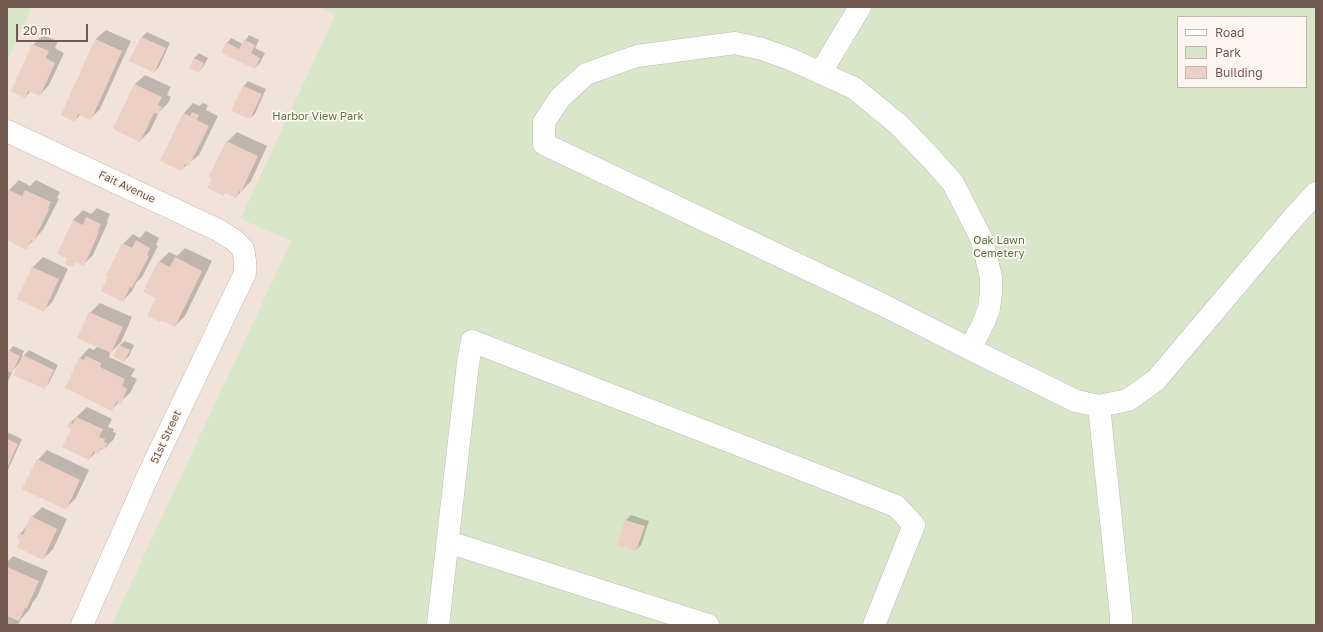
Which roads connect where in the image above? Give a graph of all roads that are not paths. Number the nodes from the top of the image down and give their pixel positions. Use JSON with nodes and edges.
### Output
{"nodes":[{"id":1,"x":860,"y":7,"type":"edge"},
{"id":2,"x":821,"y":72,"type":"junction"},
{"id":3,"x":7,"y":131,"type":"edge"},
{"id":4,"x":1316,"y":193,"type":"edge"},
{"id":5,"x":243,"y":249,"type":"joint"},
{"id":6,"x":970,"y":349,"type":"junction"},
{"id":7,"x":1099,"y":406,"type":"junction"},
{"id":8,"x":448,"y":542,"type":"junction"},
{"id":9,"x":82,"y":625,"type":"edge"},
{"id":10,"x":438,"y":625,"type":"edge"},
{"id":11,"x":708,"y":625,"type":"edge"},
{"id":12,"x":874,"y":625,"type":"edge"},
{"id":13,"x":1121,"y":625,"type":"edge"}],
"edges":[{"from":1,"to":2,"type":"street"},
{"from":2,"to":6,"type":"street"},
{"from":2,"to":6,"type":"street"},
{"from":3,"to":5,"type":"street","name":"Fait Avenue"},
{"from":4,"to":7,"type":"street"},
{"from":5,"to":9,"type":"street","name":"51st Street"},
{"from":6,"to":7,"type":"street"},
{"from":7,"to":13,"type":"street"},
{"from":8,"to":10,"type":"street"},
{"from":8,"to":11,"type":"street"},
{"from":8,"to":12,"type":"street"}]}
